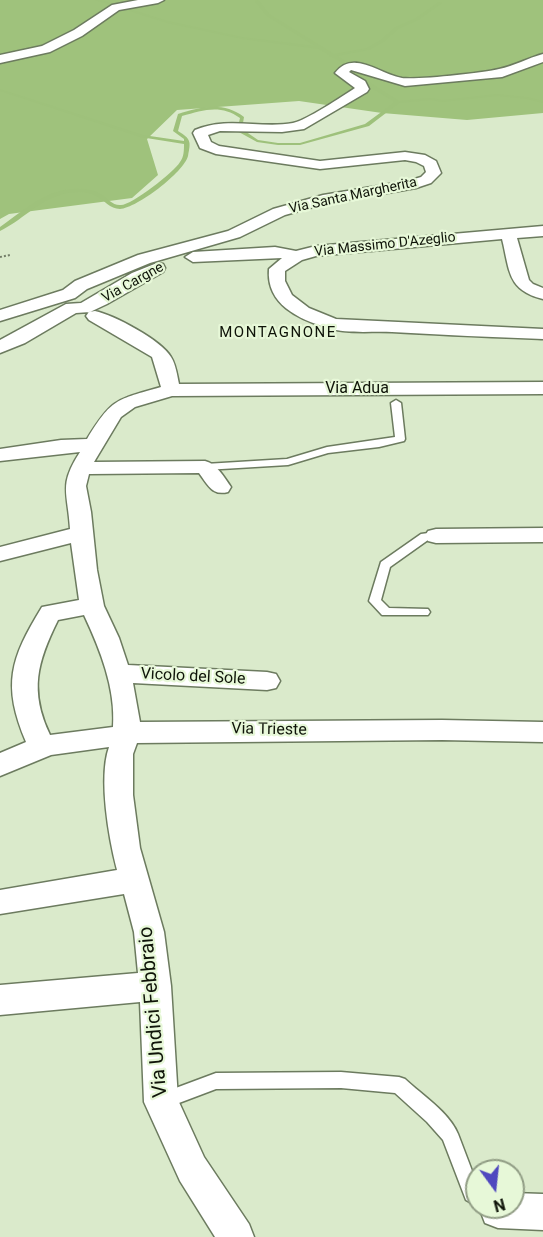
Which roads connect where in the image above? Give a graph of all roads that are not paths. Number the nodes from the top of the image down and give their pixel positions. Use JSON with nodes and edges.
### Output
{"nodes":[{"id":1,"x":158,"y":0,"type":"edge"},
{"id":2,"x":543,"y":58,"type":"edge"},
{"id":3,"x":0,"y":59,"type":"edge"},
{"id":4,"x":543,"y":231,"type":"edge"},
{"id":5,"x":508,"y":233,"type":"junction"},
{"id":6,"x":240,"y":252,"type":"junction"},
{"id":7,"x":296,"y":256,"type":"junction"},
{"id":8,"x":277,"y":269,"type":"junction"},
{"id":9,"x":543,"y":294,"type":"edge"},
{"id":10,"x":70,"y":301,"type":"junction"},
{"id":11,"x":0,"y":316,"type":"edge"},
{"id":12,"x":96,"y":316,"type":"dead end"},
{"id":13,"x":543,"y":334,"type":"edge"},
{"id":14,"x":0,"y":347,"type":"edge"},
{"id":15,"x":543,"y":388,"type":"edge"},
{"id":16,"x":171,"y":390,"type":"junction"},
{"id":17,"x":396,"y":403,"type":"dead end"},
{"id":18,"x":94,"y":445,"type":"junction"},
{"id":19,"x":0,"y":455,"type":"edge"},
{"id":20,"x":205,"y":467,"type":"junction"},
{"id":21,"x":80,"y":468,"type":"junction"},
{"id":22,"x":220,"y":487,"type":"dead end"},
{"id":23,"x":82,"y":533,"type":"junction"},
{"id":24,"x":543,"y":535,"type":"edge"},
{"id":25,"x":436,"y":536,"type":"joint"},
{"id":26,"x":0,"y":554,"type":"edge"},
{"id":27,"x":92,"y":606,"type":"junction"},
{"id":28,"x":424,"y":612,"type":"dead end"},
{"id":29,"x":119,"y":675,"type":"junction"},
{"id":30,"x":267,"y":681,"type":"dead end"},
{"id":31,"x":543,"y":732,"type":"edge"},
{"id":32,"x":126,"y":736,"type":"junction"},
{"id":33,"x":42,"y":748,"type":"junction"},
{"id":34,"x":0,"y":765,"type":"edge"},
{"id":35,"x":134,"y":880,"type":"junction"},
{"id":36,"x":2,"y":902,"type":"dead end"},
{"id":37,"x":155,"y":986,"type":"junction"},
{"id":38,"x":0,"y":1000,"type":"edge"},
{"id":39,"x":161,"y":1102,"type":"junction"},
{"id":40,"x":465,"y":1176,"type":"edge"},
{"id":41,"x":525,"y":1210,"type":"edge"},
{"id":42,"x":543,"y":1212,"type":"edge"},
{"id":43,"x":236,"y":1237,"type":"edge"}],
"edges":[{"from":1,"to":3,"type":"street"},
{"from":2,"to":10,"type":"street","name":"Via Santa Margherita"},
{"from":4,"to":5,"type":"street","name":"Via Massimo D'Azeglio"},
{"from":5,"to":7,"type":"street","name":"Via Massimo D'Azeglio"},
{"from":5,"to":9,"type":"street"},
{"from":6,"to":7,"type":"street","name":"Via Cargne"},
{"from":6,"to":8,"type":"street","name":"Via Cargne"},
{"from":6,"to":10,"type":"street","name":"Via Cargne"},
{"from":7,"to":8,"type":"street","name":"Via Massimo D'Azeglio"},
{"from":8,"to":13,"type":"street"},
{"from":10,"to":11,"type":"street"},
{"from":10,"to":14,"type":"street","name":"Via Cargne"},
{"from":12,"to":16,"type":"street"},
{"from":15,"to":16,"type":"street","name":"Via Adua"},
{"from":16,"to":18,"type":"street"},
{"from":17,"to":20,"type":"lane"},
{"from":18,"to":19,"type":"street"},
{"from":18,"to":21,"type":"street"},
{"from":20,"to":21,"type":"street"},
{"from":20,"to":22,"type":"street"},
{"from":21,"to":23,"type":"street"},
{"from":23,"to":26,"type":"street"},
{"from":23,"to":27,"type":"street"},
{"from":24,"to":25,"type":"street"},
{"from":25,"to":28,"type":"lane"},
{"from":27,"to":29,"type":"street"},
{"from":27,"to":33,"type":"street"},
{"from":29,"to":30,"type":"street","name":"Vicolo del Sole"},
{"from":29,"to":32,"type":"street"},
{"from":31,"to":32,"type":"street","name":"Via Trieste"},
{"from":32,"to":33,"type":"street","name":"Via Trieste"},
{"from":32,"to":35,"type":"street","name":"Via Undici Febbraio"},
{"from":33,"to":34,"type":"street","name":"Via Trieste"},
{"from":35,"to":36,"type":"street"},
{"from":35,"to":37,"type":"street","name":"Via Undici Febbraio"},
{"from":37,"to":38,"type":"street"},
{"from":37,"to":39,"type":"street","name":"Via Undici Febbraio"},
{"from":39,"to":40,"type":"lane"},
{"from":39,"to":43,"type":"street","name":"Via Undici Febbraio"},
{"from":41,"to":42,"type":"street"}]}
